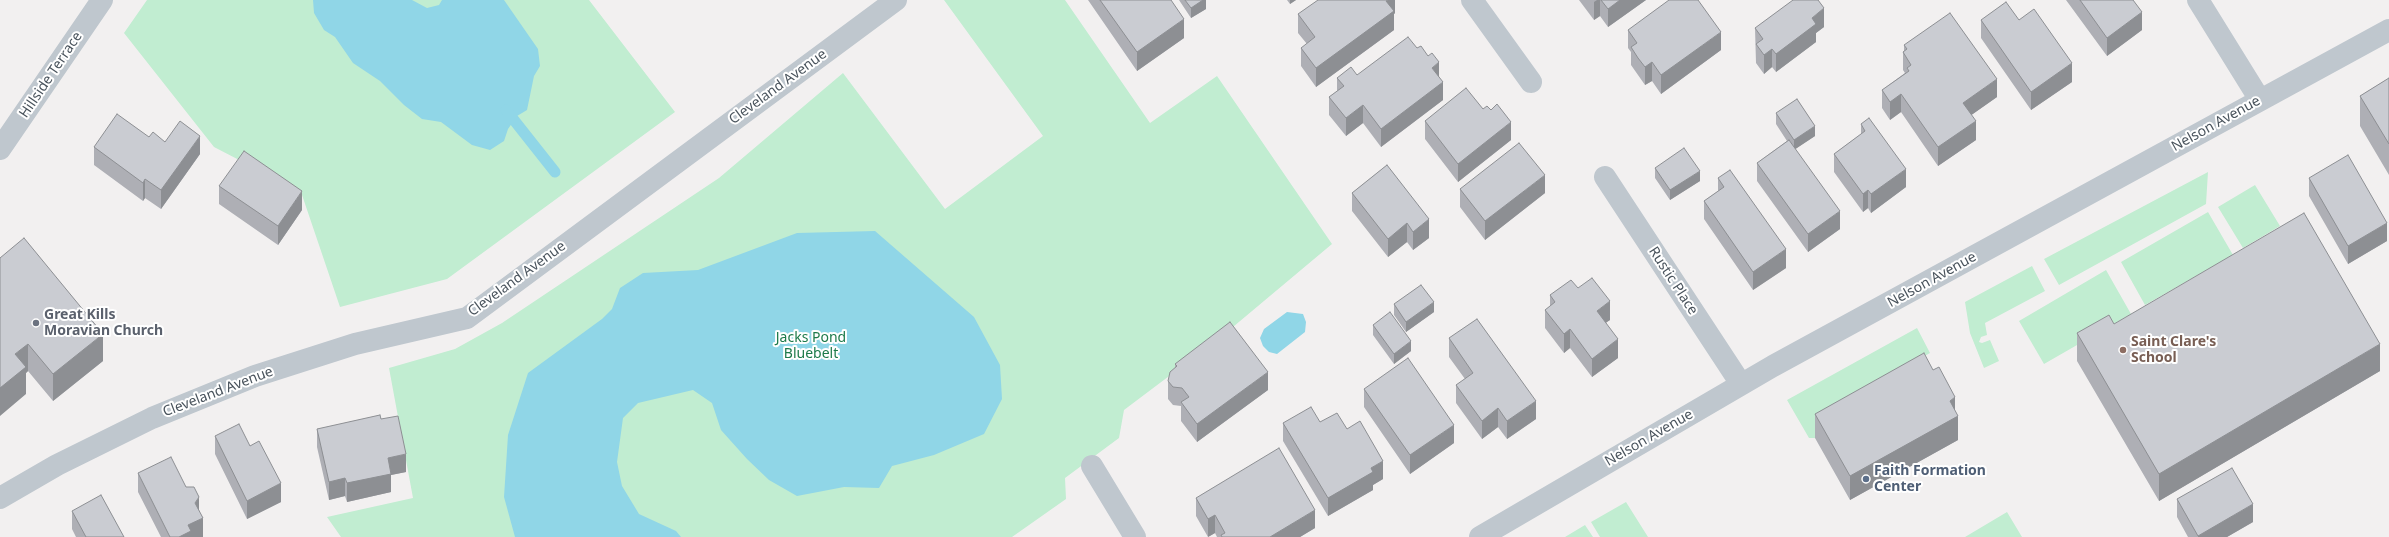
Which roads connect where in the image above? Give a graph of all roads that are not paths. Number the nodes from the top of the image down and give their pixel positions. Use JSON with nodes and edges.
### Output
{"nodes":[{"id":1,"x":102,"y":0,"type":"edge"},
{"id":2,"x":896,"y":0,"type":"edge"},
{"id":3,"x":1472,"y":0,"type":"edge"},
{"id":4,"x":2198,"y":0,"type":"edge"},
{"id":5,"x":2389,"y":30,"type":"edge"},
{"id":6,"x":1531,"y":82,"type":"dead end"},
{"id":7,"x":2260,"y":100,"type":"junction"},
{"id":8,"x":0,"y":149,"type":"edge"},
{"id":9,"x":1605,"y":177,"type":"dead end"},
{"id":10,"x":1741,"y":384,"type":"junction"},
{"id":11,"x":1092,"y":466,"type":"dead end"},
{"id":12,"x":0,"y":498,"type":"edge"},
{"id":13,"x":1135,"y":537,"type":"edge"},
{"id":14,"x":1480,"y":537,"type":"edge"}],
"edges":[{"from":1,"to":8,"type":"street","name":"Hillside Terrace"},
{"from":2,"to":12,"type":"street","name":"Cleveland Avenue"},
{"from":3,"to":6,"type":"street"},
{"from":4,"to":7,"type":"street"},
{"from":5,"to":7,"type":"street","name":"Nelson Avenue"},
{"from":7,"to":10,"type":"street","name":"Nelson Avenue"},
{"from":9,"to":10,"type":"street","name":"Rustic Place"},
{"from":10,"to":14,"type":"street","name":"Nelson Avenue"},
{"from":11,"to":13,"type":"street"}]}
